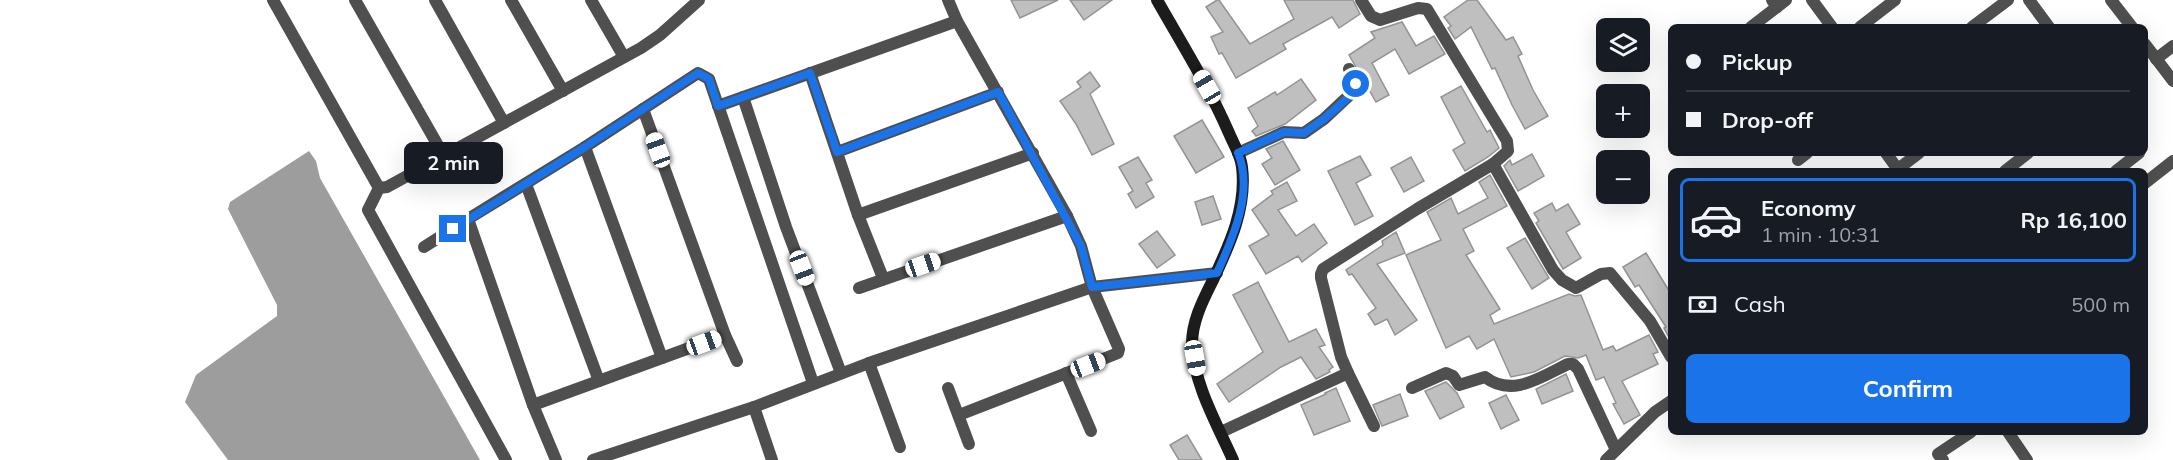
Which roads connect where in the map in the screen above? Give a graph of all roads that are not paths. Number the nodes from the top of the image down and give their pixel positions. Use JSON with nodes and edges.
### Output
{"nodes":[{"id":1,"x":273,"y":0,"type":"edge"},
{"id":2,"x":355,"y":0,"type":"edge"},
{"id":3,"x":435,"y":0,"type":"edge"},
{"id":4,"x":511,"y":0,"type":"edge"},
{"id":5,"x":591,"y":0,"type":"edge"},
{"id":6,"x":699,"y":0,"type":"edge"},
{"id":7,"x":948,"y":0,"type":"edge"},
{"id":8,"x":1157,"y":0,"type":"edge"},
{"id":9,"x":1361,"y":0,"type":"edge"},
{"id":10,"x":1812,"y":0,"type":"edge"},
{"id":11,"x":1895,"y":0,"type":"edge"},
{"id":12,"x":2008,"y":0,"type":"edge"},
{"id":13,"x":2029,"y":0,"type":"edge"},
{"id":14,"x":2111,"y":0,"type":"edge"},
{"id":15,"x":1779,"y":2,"type":"edge"},
{"id":16,"x":957,"y":21,"type":"junction"},
{"id":17,"x":1754,"y":24,"type":"edge"},
{"id":18,"x":1830,"y":24,"type":"edge"},
{"id":19,"x":1864,"y":24,"type":"edge"},
{"id":20,"x":1976,"y":24,"type":"edge"},
{"id":21,"x":2047,"y":24,"type":"edge"},
{"id":22,"x":2130,"y":24,"type":"edge"},
{"id":23,"x":2173,"y":46,"type":"edge"},
{"id":24,"x":2148,"y":48,"type":"edge"},
{"id":25,"x":624,"y":57,"type":"junction"},
{"id":26,"x":2156,"y":58,"type":"junction"},
{"id":27,"x":1349,"y":69,"type":"dead end"},
{"id":28,"x":810,"y":73,"type":"junction"},
{"id":29,"x":2173,"y":81,"type":"edge"},
{"id":30,"x":563,"y":91,"type":"junction"},
{"id":31,"x":998,"y":92,"type":"junction"},
{"id":32,"x":743,"y":98,"type":"junction"},
{"id":33,"x":718,"y":106,"type":"junction"},
{"id":34,"x":643,"y":109,"type":"junction"},
{"id":35,"x":504,"y":123,"type":"junction"},
{"id":36,"x":585,"y":147,"type":"junction"},
{"id":37,"x":837,"y":152,"type":"junction"},
{"id":38,"x":1033,"y":153,"type":"junction"},
{"id":39,"x":1238,"y":153,"type":"junction"},
{"id":40,"x":444,"y":156,"type":"junction"},
{"id":41,"x":1888,"y":156,"type":"edge"},
{"id":42,"x":1915,"y":156,"type":"edge"},
{"id":43,"x":2024,"y":156,"type":"edge"},
{"id":44,"x":2135,"y":156,"type":"edge"},
{"id":45,"x":2173,"y":161,"type":"edge"},
{"id":46,"x":1492,"y":164,"type":"junction"},
{"id":47,"x":1897,"y":168,"type":"edge"},
{"id":48,"x":1901,"y":168,"type":"edge"},
{"id":49,"x":2009,"y":168,"type":"edge"},
{"id":50,"x":2120,"y":168,"type":"edge"},
{"id":51,"x":2148,"y":181,"type":"edge"},
{"id":52,"x":526,"y":184,"type":"junction"},
{"id":53,"x":379,"y":188,"type":"junction"},
{"id":54,"x":858,"y":215,"type":"junction"},
{"id":55,"x":1067,"y":216,"type":"junction"},
{"id":56,"x":468,"y":219,"type":"junction"},
{"id":57,"x":424,"y":247,"type":"dead end"},
{"id":58,"x":1217,"y":273,"type":"junction"},
{"id":59,"x":883,"y":278,"type":"junction"},
{"id":60,"x":1092,"y":287,"type":"junction"},
{"id":61,"x":859,"y":288,"type":"dead end"},
{"id":62,"x":725,"y":335,"type":"junction"},
{"id":63,"x":1668,"y":352,"type":"edge"},
{"id":64,"x":662,"y":358,"type":"junction"},
{"id":65,"x":737,"y":361,"type":"dead end"},
{"id":66,"x":869,"y":363,"type":"junction"},
{"id":67,"x":842,"y":373,"type":"junction"},
{"id":68,"x":1066,"y":373,"type":"junction"},
{"id":69,"x":1348,"y":373,"type":"junction"},
{"id":70,"x":599,"y":381,"type":"junction"},
{"id":71,"x":813,"y":383,"type":"junction"},
{"id":72,"x":948,"y":388,"type":"dead end"},
{"id":73,"x":1412,"y":388,"type":"dead end"},
{"id":74,"x":1668,"y":403,"type":"edge"},
{"id":75,"x":533,"y":405,"type":"junction"},
{"id":76,"x":754,"y":407,"type":"junction"},
{"id":77,"x":959,"y":415,"type":"junction"},
{"id":78,"x":1374,"y":426,"type":"dead end"},
{"id":79,"x":1091,"y":431,"type":"dead end"},
{"id":80,"x":1221,"y":432,"type":"junction"},
{"id":81,"x":1966,"y":435,"type":"edge"},
{"id":82,"x":2010,"y":435,"type":"edge"},
{"id":83,"x":969,"y":444,"type":"dead end"},
{"id":84,"x":900,"y":447,"type":"dead end"},
{"id":85,"x":1616,"y":450,"type":"junction"},
{"id":86,"x":507,"y":460,"type":"edge"},
{"id":87,"x":556,"y":460,"type":"edge"},
{"id":88,"x":593,"y":460,"type":"edge"},
{"id":89,"x":772,"y":460,"type":"edge"},
{"id":90,"x":1233,"y":460,"type":"edge"},
{"id":91,"x":1606,"y":460,"type":"edge"},
{"id":92,"x":1942,"y":460,"type":"edge"},
{"id":93,"x":2027,"y":460,"type":"edge"}],
"edges":[{"from":1,"to":53,"type":"street"},
{"from":2,"to":40,"type":"street"},
{"from":3,"to":35,"type":"street"},
{"from":4,"to":30,"type":"street"},
{"from":5,"to":25,"type":"street"},
{"from":6,"to":25,"type":"street"},
{"from":7,"to":16,"type":"street"},
{"from":8,"to":39,"type":"street"},
{"from":9,"to":46,"type":"street"},
{"from":10,"to":18,"type":"street"},
{"from":11,"to":19,"type":"street"},
{"from":12,"to":20,"type":"street"},
{"from":13,"to":21,"type":"street"},
{"from":14,"to":22,"type":"street"},
{"from":15,"to":17,"type":"street"},
{"from":16,"to":28,"type":"street"},
{"from":16,"to":31,"type":"street"},
{"from":23,"to":26,"type":"street"},
{"from":24,"to":26,"type":"street"},
{"from":25,"to":30,"type":"street"},
{"from":26,"to":29,"type":"street"},
{"from":27,"to":39,"type":"street"},
{"from":28,"to":32,"type":"street"},
{"from":28,"to":37,"type":"street"},
{"from":30,"to":35,"type":"street"},
{"from":31,"to":37,"type":"street"},
{"from":31,"to":38,"type":"street"},
{"from":32,"to":33,"type":"street"},
{"from":32,"to":67,"type":"street"},
{"from":33,"to":34,"type":"street"},
{"from":33,"to":71,"type":"street"},
{"from":34,"to":36,"type":"street"},
{"from":34,"to":62,"type":"street"},
{"from":35,"to":40,"type":"street"},
{"from":36,"to":52,"type":"street"},
{"from":36,"to":64,"type":"street"},
{"from":37,"to":54,"type":"street"},
{"from":38,"to":54,"type":"street"},
{"from":38,"to":55,"type":"street"},
{"from":39,"to":58,"type":"street"},
{"from":40,"to":53,"type":"street"},
{"from":41,"to":47,"type":"street"},
{"from":42,"to":48,"type":"street"},
{"from":43,"to":49,"type":"street"},
{"from":44,"to":50,"type":"street"},
{"from":45,"to":51,"type":"street"},
{"from":46,"to":63,"type":"street"},
{"from":46,"to":69,"type":"street"},
{"from":52,"to":56,"type":"street"},
{"from":52,"to":70,"type":"street"},
{"from":53,"to":86,"type":"street"},
{"from":54,"to":59,"type":"street"},
{"from":55,"to":59,"type":"street"},
{"from":55,"to":60,"type":"street"},
{"from":56,"to":57,"type":"street"},
{"from":56,"to":75,"type":"street"},
{"from":58,"to":60,"type":"street"},
{"from":58,"to":80,"type":"street"},
{"from":59,"to":61,"type":"street"},
{"from":60,"to":66,"type":"street"},
{"from":60,"to":68,"type":"street"},
{"from":62,"to":64,"type":"street"},
{"from":62,"to":65,"type":"street"},
{"from":64,"to":70,"type":"street"},
{"from":66,"to":67,"type":"street"},
{"from":66,"to":84,"type":"street"},
{"from":67,"to":71,"type":"street"},
{"from":68,"to":77,"type":"street"},
{"from":68,"to":79,"type":"street"},
{"from":69,"to":78,"type":"street"},
{"from":69,"to":80,"type":"street"},
{"from":70,"to":75,"type":"street"},
{"from":71,"to":76,"type":"street"},
{"from":72,"to":77,"type":"street"},
{"from":73,"to":85,"type":"street"},
{"from":74,"to":85,"type":"street"},
{"from":75,"to":87,"type":"street"},
{"from":76,"to":88,"type":"street"},
{"from":76,"to":89,"type":"street"},
{"from":77,"to":83,"type":"street"},
{"from":80,"to":90,"type":"street"},
{"from":81,"to":92,"type":"street"},
{"from":82,"to":93,"type":"street"},
{"from":85,"to":91,"type":"street"}]}
